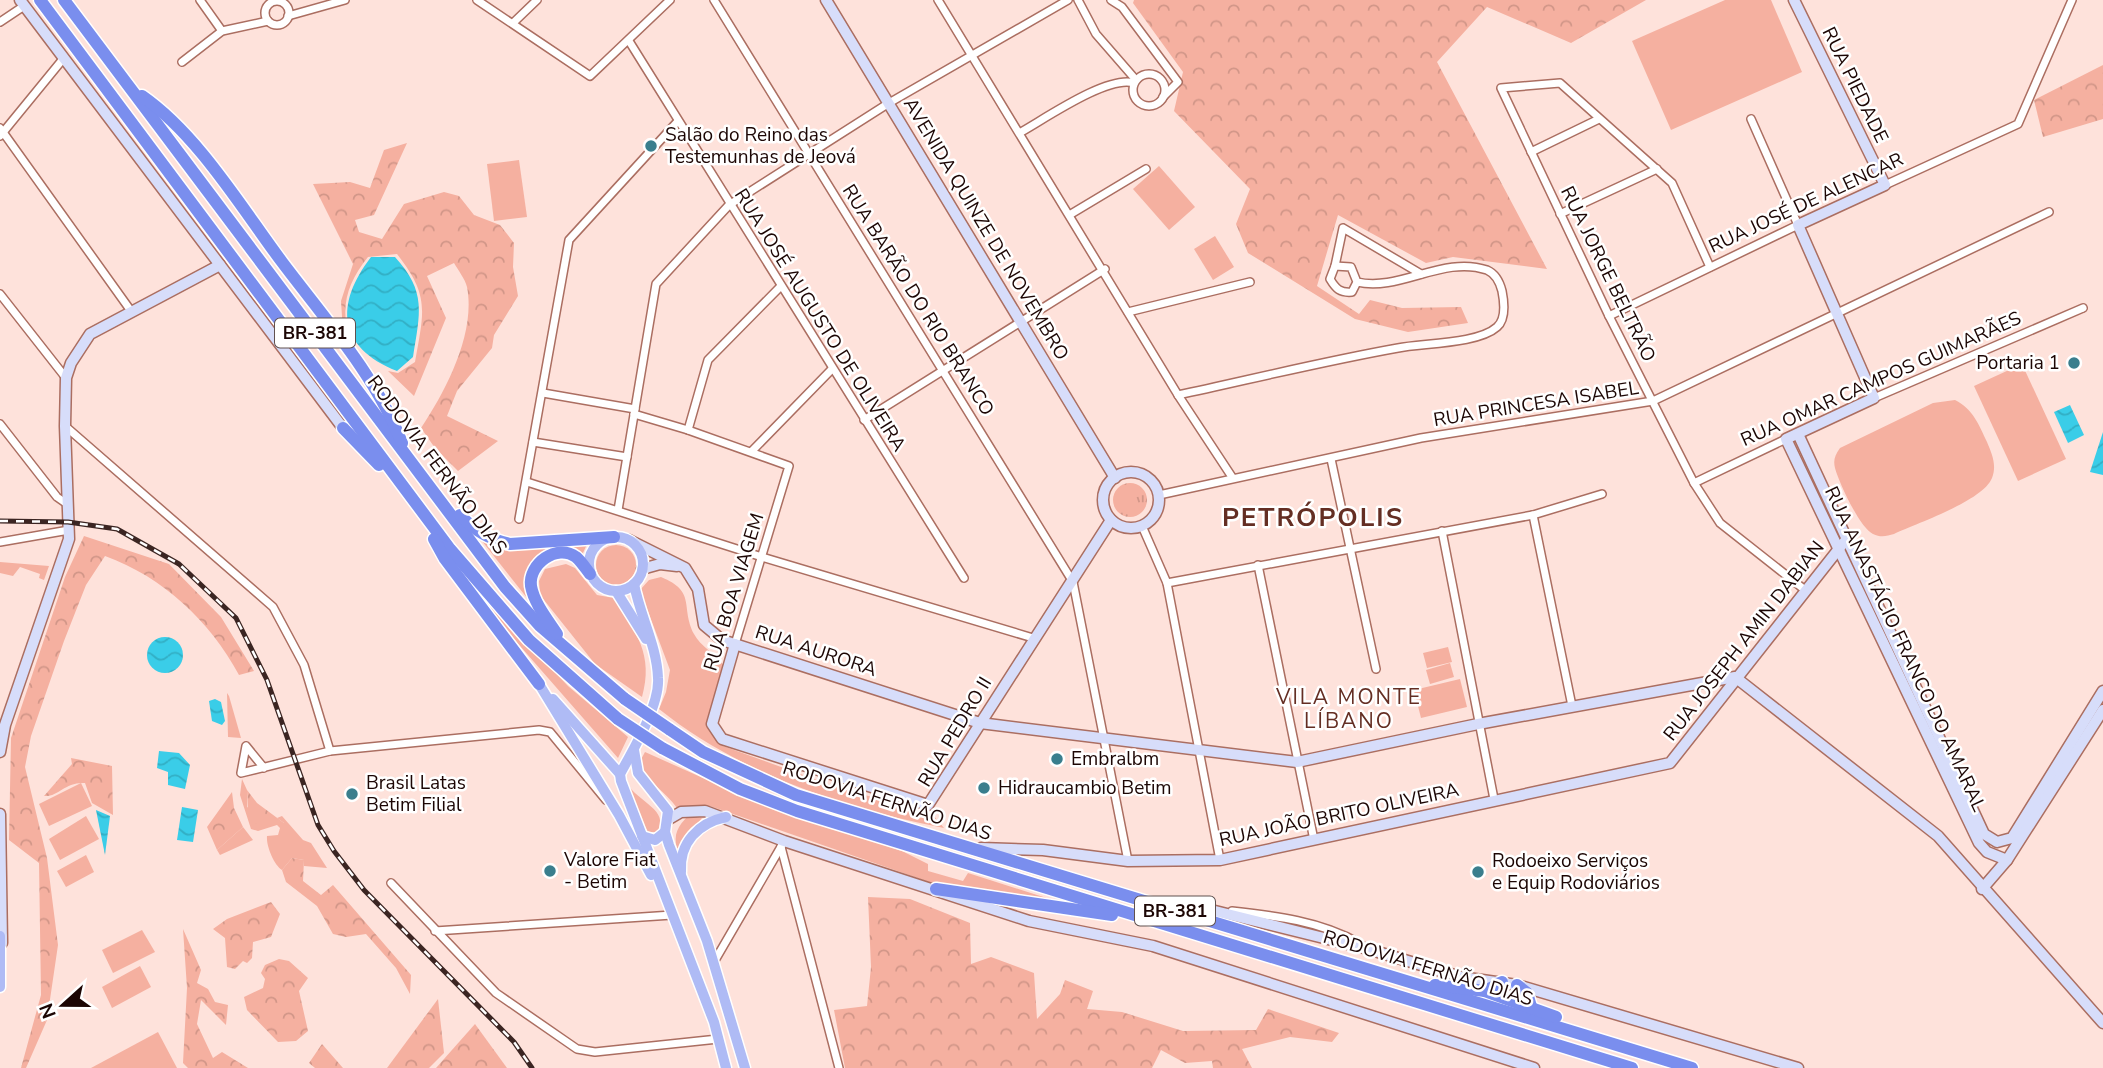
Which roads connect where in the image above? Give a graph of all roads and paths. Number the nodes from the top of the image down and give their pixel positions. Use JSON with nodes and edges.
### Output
{"nodes":[{"id":1,"x":40,"y":0,"type":"edge"},
{"id":2,"x":66,"y":0,"type":"edge"},
{"id":3,"x":200,"y":0,"type":"edge"},
{"id":4,"x":345,"y":0,"type":"edge"},
{"id":5,"x":477,"y":0,"type":"edge"},
{"id":6,"x":537,"y":0,"type":"edge"},
{"id":7,"x":670,"y":0,"type":"edge"},
{"id":8,"x":714,"y":0,"type":"edge"},
{"id":9,"x":826,"y":0,"type":"edge"},
{"id":10,"x":938,"y":0,"type":"edge"},
{"id":11,"x":1068,"y":0,"type":"edge"},
{"id":12,"x":1078,"y":0,"type":"edge"},
{"id":13,"x":1111,"y":0,"type":"edge"},
{"id":14,"x":1794,"y":0,"type":"edge"},
{"id":15,"x":2072,"y":0,"type":"edge"},
{"id":16,"x":279,"y":1,"type":"edge"},
{"id":17,"x":22,"y":3,"type":"edge"},
{"id":18,"x":1123,"y":3,"type":"edge"},
{"id":19,"x":288,"y":16,"type":"junction"},
{"id":20,"x":268,"y":21,"type":"junction"},
{"id":21,"x":0,"y":22,"type":"edge"},
{"id":22,"x":513,"y":23,"type":"junction"},
{"id":23,"x":222,"y":31,"type":"junction"},
{"id":24,"x":629,"y":41,"type":"junction"},
{"id":25,"x":972,"y":54,"type":"junction"},
{"id":26,"x":63,"y":60,"type":"junction"},
{"id":27,"x":182,"y":62,"type":"dead end"},
{"id":28,"x":1135,"y":81,"type":"junction"},
{"id":29,"x":1163,"y":97,"type":"junction"},
{"id":30,"x":889,"y":103,"type":"junction"},
{"id":31,"x":1599,"y":119,"type":"junction"},
{"id":32,"x":1751,"y":119,"type":"dead end"},
{"id":33,"x":678,"y":121,"type":"junction"},
{"id":34,"x":1,"y":132,"type":"edge"},
{"id":35,"x":1021,"y":132,"type":"junction"},
{"id":36,"x":1531,"y":152,"type":"junction"},
{"id":37,"x":809,"y":155,"type":"junction"},
{"id":38,"x":1146,"y":169,"type":"dead end"},
{"id":39,"x":1657,"y":169,"type":"junction"},
{"id":40,"x":1885,"y":185,"type":"junction"},
{"id":41,"x":729,"y":205,"type":"junction"},
{"id":42,"x":2049,"y":212,"type":"dead end"},
{"id":43,"x":1071,"y":214,"type":"junction"},
{"id":44,"x":1560,"y":214,"type":"junction"},
{"id":45,"x":1798,"y":225,"type":"junction"},
{"id":46,"x":220,"y":265,"type":"junction"},
{"id":47,"x":1335,"y":266,"type":"junction"},
{"id":48,"x":1710,"y":267,"type":"junction"},
{"id":49,"x":1105,"y":269,"type":"junction"},
{"id":50,"x":1422,"y":275,"type":"junction"},
{"id":51,"x":1250,"y":282,"type":"dead end"},
{"id":52,"x":1357,"y":282,"type":"junction"},
{"id":53,"x":780,"y":288,"type":"junction"},
{"id":54,"x":0,"y":294,"type":"edge"},
{"id":55,"x":2083,"y":308,"type":"dead end"},
{"id":56,"x":131,"y":311,"type":"junction"},
{"id":57,"x":1128,"y":312,"type":"junction"},
{"id":58,"x":1836,"y":312,"type":"junction"},
{"id":59,"x":1609,"y":316,"type":"junction"},
{"id":60,"x":1022,"y":321,"type":"junction"},
{"id":61,"x":832,"y":369,"type":"junction"},
{"id":62,"x":943,"y":370,"type":"junction"},
{"id":63,"x":66,"y":377,"type":"junction"},
{"id":64,"x":543,"y":393,"type":"junction"},
{"id":65,"x":1178,"y":395,"type":"junction"},
{"id":66,"x":1874,"y":398,"type":"junction"},
{"id":67,"x":1653,"y":401,"type":"junction"},
{"id":68,"x":634,"y":412,"type":"junction"},
{"id":69,"x":864,"y":420,"type":"junction"},
{"id":70,"x":0,"y":424,"type":"edge"},
{"id":71,"x":65,"y":426,"type":"junction"},
{"id":72,"x":343,"y":428,"type":"joint"},
{"id":73,"x":688,"y":430,"type":"junction"},
{"id":74,"x":1798,"y":434,"type":"junction"},
{"id":75,"x":1786,"y":439,"type":"junction"},
{"id":76,"x":533,"y":442,"type":"junction"},
{"id":77,"x":752,"y":451,"type":"junction"},
{"id":78,"x":627,"y":457,"type":"junction"},
{"id":79,"x":1331,"y":459,"type":"junction"},
{"id":80,"x":1232,"y":477,"type":"junction"},
{"id":81,"x":397,"y":478,"type":"junction"},
{"id":82,"x":1115,"y":478,"type":"junction"},
{"id":83,"x":424,"y":479,"type":"junction"},
{"id":84,"x":527,"y":482,"type":"junction"},
{"id":85,"x":1694,"y":483,"type":"junction"},
{"id":86,"x":409,"y":493,"type":"junction"},
{"id":87,"x":1602,"y":494,"type":"dead end"},
{"id":88,"x":1158,"y":495,"type":"junction"},
{"id":89,"x":67,"y":504,"type":"junction"},
{"id":90,"x":618,"y":510,"type":"junction"},
{"id":91,"x":1533,"y":514,"type":"junction"},
{"id":92,"x":519,"y":519,"type":"dead end"},
{"id":93,"x":1111,"y":520,"type":"junction"},
{"id":94,"x":1142,"y":526,"type":"junction"},
{"id":95,"x":69,"y":530,"type":"junction"},
{"id":96,"x":1442,"y":531,"type":"junction"},
{"id":97,"x":614,"y":537,"type":"junction"},
{"id":98,"x":629,"y":540,"type":"junction"},
{"id":99,"x":0,"y":542,"type":"edge"},
{"id":100,"x":1842,"y":545,"type":"junction"},
{"id":101,"x":1349,"y":548,"type":"junction"},
{"id":102,"x":762,"y":557,"type":"junction"},
{"id":103,"x":1258,"y":565,"type":"junction"},
{"id":104,"x":685,"y":568,"type":"junction"},
{"id":105,"x":642,"y":569,"type":"junction"},
{"id":106,"x":590,"y":574,"type":"junction"},
{"id":107,"x":964,"y":578,"type":"dead end"},
{"id":108,"x":1073,"y":582,"type":"junction"},
{"id":109,"x":1167,"y":583,"type":"junction"},
{"id":110,"x":634,"y":584,"type":"junction"},
{"id":111,"x":1805,"y":590,"type":"junction"},
{"id":112,"x":615,"y":591,"type":"junction"},
{"id":113,"x":1033,"y":638,"type":"junction"},
{"id":114,"x":735,"y":644,"type":"junction"},
{"id":115,"x":653,"y":652,"type":"junction"},
{"id":116,"x":574,"y":656,"type":"junction"},
{"id":117,"x":1376,"y":669,"type":"dead end"},
{"id":118,"x":1735,"y":677,"type":"junction"},
{"id":119,"x":539,"y":684,"type":"junction"},
{"id":120,"x":2103,"y":691,"type":"edge"},
{"id":121,"x":1572,"y":706,"type":"junction"},
{"id":122,"x":2103,"y":710,"type":"edge"},
{"id":123,"x":980,"y":723,"type":"junction"},
{"id":124,"x":1478,"y":724,"type":"junction"},
{"id":125,"x":715,"y":732,"type":"joint"},
{"id":126,"x":2083,"y":734,"type":"junction"},
{"id":127,"x":1103,"y":736,"type":"junction"},
{"id":128,"x":634,"y":748,"type":"junction"},
{"id":129,"x":1200,"y":749,"type":"junction"},
{"id":130,"x":330,"y":751,"type":"junction"},
{"id":131,"x":0,"y":752,"type":"edge"},
{"id":132,"x":1297,"y":762,"type":"junction"},
{"id":133,"x":1670,"y":763,"type":"joint"},
{"id":134,"x":264,"y":768,"type":"junction"},
{"id":135,"x":620,"y":774,"type":"junction"},
{"id":136,"x":1494,"y":799,"type":"junction"},
{"id":137,"x":0,"y":814,"type":"edge"},
{"id":138,"x":619,"y":815,"type":"junction"},
{"id":139,"x":726,"y":817,"type":"junction"},
{"id":140,"x":669,"y":819,"type":"junction"},
{"id":141,"x":665,"y":832,"type":"junction"},
{"id":142,"x":642,"y":836,"type":"junction"},
{"id":143,"x":1314,"y":840,"type":"junction"},
{"id":144,"x":783,"y":844,"type":"junction"},
{"id":145,"x":971,"y":848,"type":"junction"},
{"id":146,"x":0,"y":857,"type":"edge"},
{"id":147,"x":1220,"y":860,"type":"junction"},
{"id":148,"x":2007,"y":860,"type":"junction"},
{"id":149,"x":1128,"y":861,"type":"junction"},
{"id":150,"x":682,"y":879,"type":"junction"},
{"id":151,"x":391,"y":883,"type":"dead end"},
{"id":152,"x":1982,"y":889,"type":"junction"},
{"id":153,"x":936,"y":890,"type":"junction"},
{"id":154,"x":1203,"y":908,"type":"joint"},
{"id":155,"x":1170,"y":909,"type":"junction"},
{"id":156,"x":672,"y":915,"type":"junction"},
{"id":157,"x":696,"y":916,"type":"junction"},
{"id":158,"x":1183,"y":930,"type":"junction"},
{"id":159,"x":435,"y":931,"type":"junction"},
{"id":160,"x":1,"y":939,"type":"edge"},
{"id":161,"x":714,"y":962,"type":"junction"},
{"id":162,"x":1502,"y":982,"type":"junction"},
{"id":163,"x":1414,"y":985,"type":"junction"},
{"id":164,"x":1517,"y":985,"type":"junction"},
{"id":165,"x":0,"y":987,"type":"edge"},
{"id":166,"x":1485,"y":991,"type":"junction"},
{"id":167,"x":1532,"y":1010,"type":"junction"},
{"id":168,"x":2103,"y":1023,"type":"edge"},
{"id":169,"x":1586,"y":1034,"type":"junction"},
{"id":170,"x":718,"y":1038,"type":"junction"},
{"id":171,"x":726,"y":1068,"type":"edge"},
{"id":172,"x":745,"y":1068,"type":"edge"},
{"id":173,"x":839,"y":1068,"type":"edge"},
{"id":174,"x":1534,"y":1068,"type":"edge"},
{"id":175,"x":1632,"y":1068,"type":"edge"},
{"id":176,"x":1692,"y":1068,"type":"edge"},
{"id":177,"x":1798,"y":1068,"type":"edge"}],
"edges":[{"from":1,"to":81,"type":"highway","name":"RODOVIA FERNÃO DIAS","number":"BR-381"},
{"from":2,"to":83,"type":"highway","name":"RODOVIA FERNÃO DIAS","number":"BR-381"},
{"from":3,"to":23,"type":"street"},
{"from":4,"to":19,"type":"street"},
{"from":5,"to":22,"type":"street"},
{"from":6,"to":22,"type":"street"},
{"from":7,"to":24,"type":"street"},
{"from":8,"to":37,"type":"street","name":"RUA BARÃO DO RIO BRANCO"},
{"from":9,"to":30,"type":"street","name":"AVENIDA QUINZE DE NOVEMBRO"},
{"from":10,"to":25,"type":"street"},
{"from":11,"to":25,"type":"street"},
{"from":12,"to":28,"type":"street"},
{"from":13,"to":18,"type":"street"},
{"from":14,"to":40,"type":"street","name":"RUA PIEDADE"},
{"from":15,"to":40,"type":"street","name":"RUA JOSÉ DE ALENCAR"},
{"from":16,"to":19,"type":"street"},
{"from":16,"to":20,"type":"street"},
{"from":17,"to":21,"type":"street"},
{"from":17,"to":26,"type":"street","number":"BR-381"},
{"from":18,"to":29,"type":"street"},
{"from":19,"to":20,"type":"street"},
{"from":20,"to":23,"type":"street"},
{"from":22,"to":24,"type":"street"},
{"from":23,"to":27,"type":"street"},
{"from":24,"to":33,"type":"street","name":"RUA JOSÉ AUGUSTO DE OLIVEIRA"},
{"from":25,"to":30,"type":"street"},
{"from":25,"to":35,"type":"street"},
{"from":26,"to":34,"type":"street"},
{"from":26,"to":46,"type":"street","number":"BR-381"},
{"from":28,"to":29,"type":"street"},
{"from":28,"to":29,"type":"street"},
{"from":28,"to":35,"type":"street"},
{"from":30,"to":37,"type":"street"},
{"from":30,"to":60,"type":"street","name":"AVENIDA QUINZE DE NOVEMBRO"},
{"from":31,"to":36,"type":"street"},
{"from":31,"to":36,"type":"street","name":"RUA JORGE BELTRÃO"},
{"from":31,"to":39,"type":"street"},
{"from":32,"to":45,"type":"street"},
{"from":33,"to":41,"type":"street","name":"RUA JOSÉ AUGUSTO DE OLIVEIRA"},
{"from":33,"to":64,"type":"street"},
{"from":34,"to":56,"type":"street"},
{"from":35,"to":43,"type":"street"},
{"from":36,"to":44,"type":"street","name":"RUA JORGE BELTRÃO"},
{"from":37,"to":41,"type":"street"},
{"from":37,"to":62,"type":"street","name":"RUA BARÃO DO RIO BRANCO"},
{"from":38,"to":43,"type":"street"},
{"from":39,"to":44,"type":"street"},
{"from":39,"to":48,"type":"street"},
{"from":40,"to":45,"type":"street","name":"RUA JOSÉ DE ALENCAR"},
{"from":41,"to":53,"type":"street","name":"RUA JOSÉ AUGUSTO DE OLIVEIRA"},
{"from":41,"to":68,"type":"street"},
{"from":42,"to":58,"type":"street","name":"RUA PRINCESA ISABEL"},
{"from":43,"to":49,"type":"street"},
{"from":44,"to":59,"type":"street","name":"RUA JORGE BELTRÃO"},
{"from":45,"to":48,"type":"street","name":"RUA JOSÉ DE ALENCAR"},
{"from":45,"to":58,"type":"street"},
{"from":46,"to":56,"type":"street"},
{"from":46,"to":72,"type":"street","number":"BR-381"},
{"from":47,"to":50,"type":"street"},
{"from":47,"to":52,"type":"street"},
{"from":47,"to":52,"type":"street"},
{"from":48,"to":59,"type":"street","name":"RUA JOSÉ DE ALENCAR"},
{"from":49,"to":57,"type":"street"},
{"from":49,"to":60,"type":"street"},
{"from":50,"to":52,"type":"street"},
{"from":50,"to":65,"type":"street"},
{"from":51,"to":57,"type":"street"},
{"from":53,"to":61,"type":"street","name":"RUA JOSÉ AUGUSTO DE OLIVEIRA"},
{"from":53,"to":73,"type":"street"},
{"from":54,"to":63,"type":"street"},
{"from":55,"to":66,"type":"street","name":"RUA OMAR CAMPOS GUIMARÃES"},
{"from":56,"to":63,"type":"street"},
{"from":57,"to":65,"type":"street"},
{"from":58,"to":66,"type":"street"},
{"from":58,"to":67,"type":"street","name":"RUA PRINCESA ISABEL"},
{"from":59,"to":67,"type":"street","name":"RUA JORGE BELTRÃO"},
{"from":60,"to":62,"type":"street"},
{"from":60,"to":82,"type":"street","name":"AVENIDA QUINZE DE NOVEMBRO"},
{"from":61,"to":69,"type":"street","name":"RUA JOSÉ AUGUSTO DE OLIVEIRA"},
{"from":61,"to":77,"type":"street"},
{"from":62,"to":69,"type":"street"},
{"from":62,"to":108,"type":"street","name":"RUA BARÃO DO RIO BRANCO"},
{"from":63,"to":71,"type":"street"},
{"from":64,"to":68,"type":"street"},
{"from":64,"to":76,"type":"street"},
{"from":65,"to":80,"type":"street"},
{"from":66,"to":74,"type":"street","name":"RUA OMAR CAMPOS GUIMARÃES"},
{"from":67,"to":79,"type":"street","name":"RUA PRINCESA ISABEL"},
{"from":67,"to":85,"type":"street","name":"RUA JORGE BELTRÃO"},
{"from":68,"to":73,"type":"street"},
{"from":68,"to":78,"type":"street"},
{"from":69,"to":107,"type":"street","name":"RUA JOSÉ AUGUSTO DE OLIVEIRA"},
{"from":70,"to":89,"type":"street"},
{"from":71,"to":89,"type":"street"},
{"from":71,"to":130,"type":"street"},
{"from":72,"to":81,"type":"highway","number":"BR-381"},
{"from":73,"to":77,"type":"street"},
{"from":74,"to":75,"type":"street","name":"RUA OMAR CAMPOS GUIMARÃES"},
{"from":74,"to":100,"type":"street","name":"RUA ANASTÁCIO FRANCO DO AMARAL"},
{"from":75,"to":85,"type":"street","name":"RUA OMAR CAMPOS GUIMARÃES"},
{"from":75,"to":100,"type":"street","name":"RUA ANASTÁCIO FRANCO DO AMARAL"},
{"from":76,"to":78,"type":"street"},
{"from":76,"to":84,"type":"street"},
{"from":77,"to":102,"type":"street","name":"RUA BOA VIAGEM"},
{"from":78,"to":90,"type":"street"},
{"from":79,"to":80,"type":"street","name":"RUA PRINCESA ISABEL"},
{"from":79,"to":101,"type":"street"},
{"from":80,"to":88,"type":"street","name":"RUA PRINCESA ISABEL"},
{"from":81,"to":86,"type":"highway","name":"RODOVIA FERNÃO DIAS","number":"BR-381"},
{"from":82,"to":88,"type":"street"},
{"from":82,"to":93,"type":"street"},
{"from":83,"to":97,"type":"highway"},
{"from":83,"to":116,"type":"highway","name":"RODOVIA FERNÃO DIAS","number":"BR-381"},
{"from":84,"to":90,"type":"street"},
{"from":84,"to":92,"type":"street"},
{"from":85,"to":111,"type":"street","name":"RUA JORGE BELTRÃO"},
{"from":86,"to":119,"type":"highway"},
{"from":86,"to":158,"type":"highway","name":"RODOVIA FERNÃO DIAS","number":"BR-381","bridge":true},
{"from":87,"to":91,"type":"street"},
{"from":88,"to":94,"type":"street"},
{"from":89,"to":95,"type":"street"},
{"from":90,"to":102,"type":"street"},
{"from":91,"to":96,"type":"street"},
{"from":91,"to":121,"type":"street"},
{"from":93,"to":94,"type":"street"},
{"from":93,"to":108,"type":"street","name":"RUA PEDRO II"},
{"from":94,"to":109,"type":"street"},
{"from":95,"to":99,"type":"street"},
{"from":95,"to":131,"type":"street"},
{"from":96,"to":101,"type":"street"},
{"from":96,"to":124,"type":"street"},
{"from":97,"to":98,"type":"main road"},
{"from":97,"to":106,"type":"main road"},
{"from":98,"to":104,"type":"street"},
{"from":98,"to":105,"type":"main road"},
{"from":100,"to":111,"type":"street","name":"RUA JOSEPH AMIN DABIAN"},
{"from":100,"to":126,"type":"street","name":"RUA ANASTÁCIO FRANCO DO AMARAL"},
{"from":100,"to":148,"type":"street","name":"RUA ANASTÁCIO FRANCO DO AMARAL"},
{"from":101,"to":103,"type":"street"},
{"from":101,"to":117,"type":"street"},
{"from":102,"to":113,"type":"street"},
{"from":102,"to":114,"type":"street","name":"RUA BOA VIAGEM"},
{"from":103,"to":109,"type":"street"},
{"from":103,"to":132,"type":"street"},
{"from":104,"to":105,"type":"street"},
{"from":104,"to":114,"type":"street","name":"RUA AURORA"},
{"from":105,"to":110,"type":"main road"},
{"from":106,"to":112,"type":"main road"},
{"from":106,"to":116,"type":"highway","number":"BR-381"},
{"from":108,"to":113,"type":"street","name":"RUA PEDRO II"},
{"from":108,"to":127,"type":"street"},
{"from":109,"to":129,"type":"street"},
{"from":110,"to":112,"type":"main road"},
{"from":110,"to":115,"type":"main road"},
{"from":111,"to":118,"type":"street","name":"RUA JOSEPH AMIN DABIAN"},
{"from":112,"to":115,"type":"main road"},
{"from":113,"to":123,"type":"street","name":"RUA PEDRO II"},
{"from":114,"to":123,"type":"street","name":"RUA AURORA"},
{"from":114,"to":125,"type":"street","name":"RUA BOA VIAGEM"},
{"from":115,"to":128,"type":"main road"},
{"from":116,"to":145,"type":"highway","name":"RODOVIA FERNÃO DIAS","number":"BR-381","bridge":true},
{"from":118,"to":121,"type":"street","name":"RUA AURORA"},
{"from":118,"to":133,"type":"street","name":"RUA JOSEPH AMIN DABIAN"},
{"from":118,"to":152,"type":"street"},
{"from":119,"to":135,"type":"main road"},
{"from":119,"to":138,"type":"main road"},
{"from":120,"to":126,"type":"street"},
{"from":121,"to":124,"type":"street","name":"RUA AURORA"},
{"from":122,"to":126,"type":"street"},
{"from":123,"to":125,"type":"street","name":"RUA PEDRO II"},
{"from":123,"to":127,"type":"street","name":"RUA AURORA"},
{"from":124,"to":132,"type":"street","name":"RUA AURORA"},
{"from":124,"to":136,"type":"street"},
{"from":126,"to":148,"type":"street"},
{"from":127,"to":129,"type":"street","name":"RUA AURORA"},
{"from":127,"to":149,"type":"street"},
{"from":128,"to":135,"type":"main road"},
{"from":128,"to":140,"type":"main road"},
{"from":129,"to":132,"type":"street","name":"RUA AURORA"},
{"from":129,"to":147,"type":"street"},
{"from":130,"to":134,"type":"street"},
{"from":130,"to":138,"type":"street"},
{"from":132,"to":143,"type":"street"},
{"from":133,"to":136,"type":"street","name":"RUA JOÃO BRITO OLIVEIRA"},
{"from":134,"to":134,"type":"street"},
{"from":135,"to":142,"type":"main road"},
{"from":136,"to":143,"type":"street","name":"RUA JOÃO BRITO OLIVEIRA"},
{"from":137,"to":146,"type":"street"},
{"from":138,"to":156,"type":"main road"},
{"from":139,"to":140,"type":"street","number":"BR-381"},
{"from":139,"to":144,"type":"street","number":"BR-381"},
{"from":139,"to":150,"type":"main road"},
{"from":140,"to":141,"type":"main road"},
{"from":141,"to":142,"type":"main road"},
{"from":141,"to":150,"type":"main road"},
{"from":142,"to":156,"type":"main road"},
{"from":143,"to":147,"type":"street","name":"RUA JOÃO BRITO OLIVEIRA"},
{"from":144,"to":153,"type":"street","number":"BR-381"},
{"from":144,"to":161,"type":"street"},
{"from":144,"to":173,"type":"street"},
{"from":145,"to":149,"type":"street","name":"RUA JOÃO BRITO OLIVEIRA"},
{"from":145,"to":155,"type":"highway","name":"RODOVIA FERNÃO DIAS","number":"BR-381"},
{"from":146,"to":160,"type":"street"},
{"from":147,"to":149,"type":"street","name":"RUA JOÃO BRITO OLIVEIRA"},
{"from":148,"to":152,"type":"street"},
{"from":150,"to":157,"type":"main road"},
{"from":151,"to":159,"type":"street"},
{"from":152,"to":168,"type":"street"},
{"from":153,"to":158,"type":"highway","number":"BR-381"},
{"from":153,"to":174,"type":"street","number":"BR-381"},
{"from":154,"to":155,"type":"highway","number":"BR-381"},
{"from":154,"to":162,"type":"street","name":"RODOVIA FERNÃO DIAS","number":"BR-381"},
{"from":155,"to":163,"type":"highway","name":"RODOVIA FERNÃO DIAS","number":"BR-381"},
{"from":156,"to":157,"type":"main road"},
{"from":156,"to":159,"type":"street"},
{"from":156,"to":170,"type":"main road"},
{"from":157,"to":161,"type":"main road"},
{"from":158,"to":175,"type":"highway","name":"RODOVIA FERNÃO DIAS","number":"BR-381"},
{"from":159,"to":170,"type":"street"},
{"from":160,"to":165,"type":"main road"},
{"from":161,"to":172,"type":"main road"},
{"from":162,"to":164,"type":"street","name":"RODOVIA FERNÃO DIAS","number":"BR-381"},
{"from":162,"to":166,"type":"highway"},
{"from":163,"to":166,"type":"highway"},
{"from":163,"to":169,"type":"highway","name":"RODOVIA FERNÃO DIAS","number":"BR-381"},
{"from":164,"to":167,"type":"highway"},
{"from":164,"to":177,"type":"street","name":"RODOVIA FERNÃO DIAS","number":"BR-381"},
{"from":166,"to":167,"type":"highway"},
{"from":167,"to":169,"type":"highway"},
{"from":169,"to":176,"type":"highway","name":"RODOVIA FERNÃO DIAS","number":"BR-381"},
{"from":170,"to":171,"type":"main road"}]}
